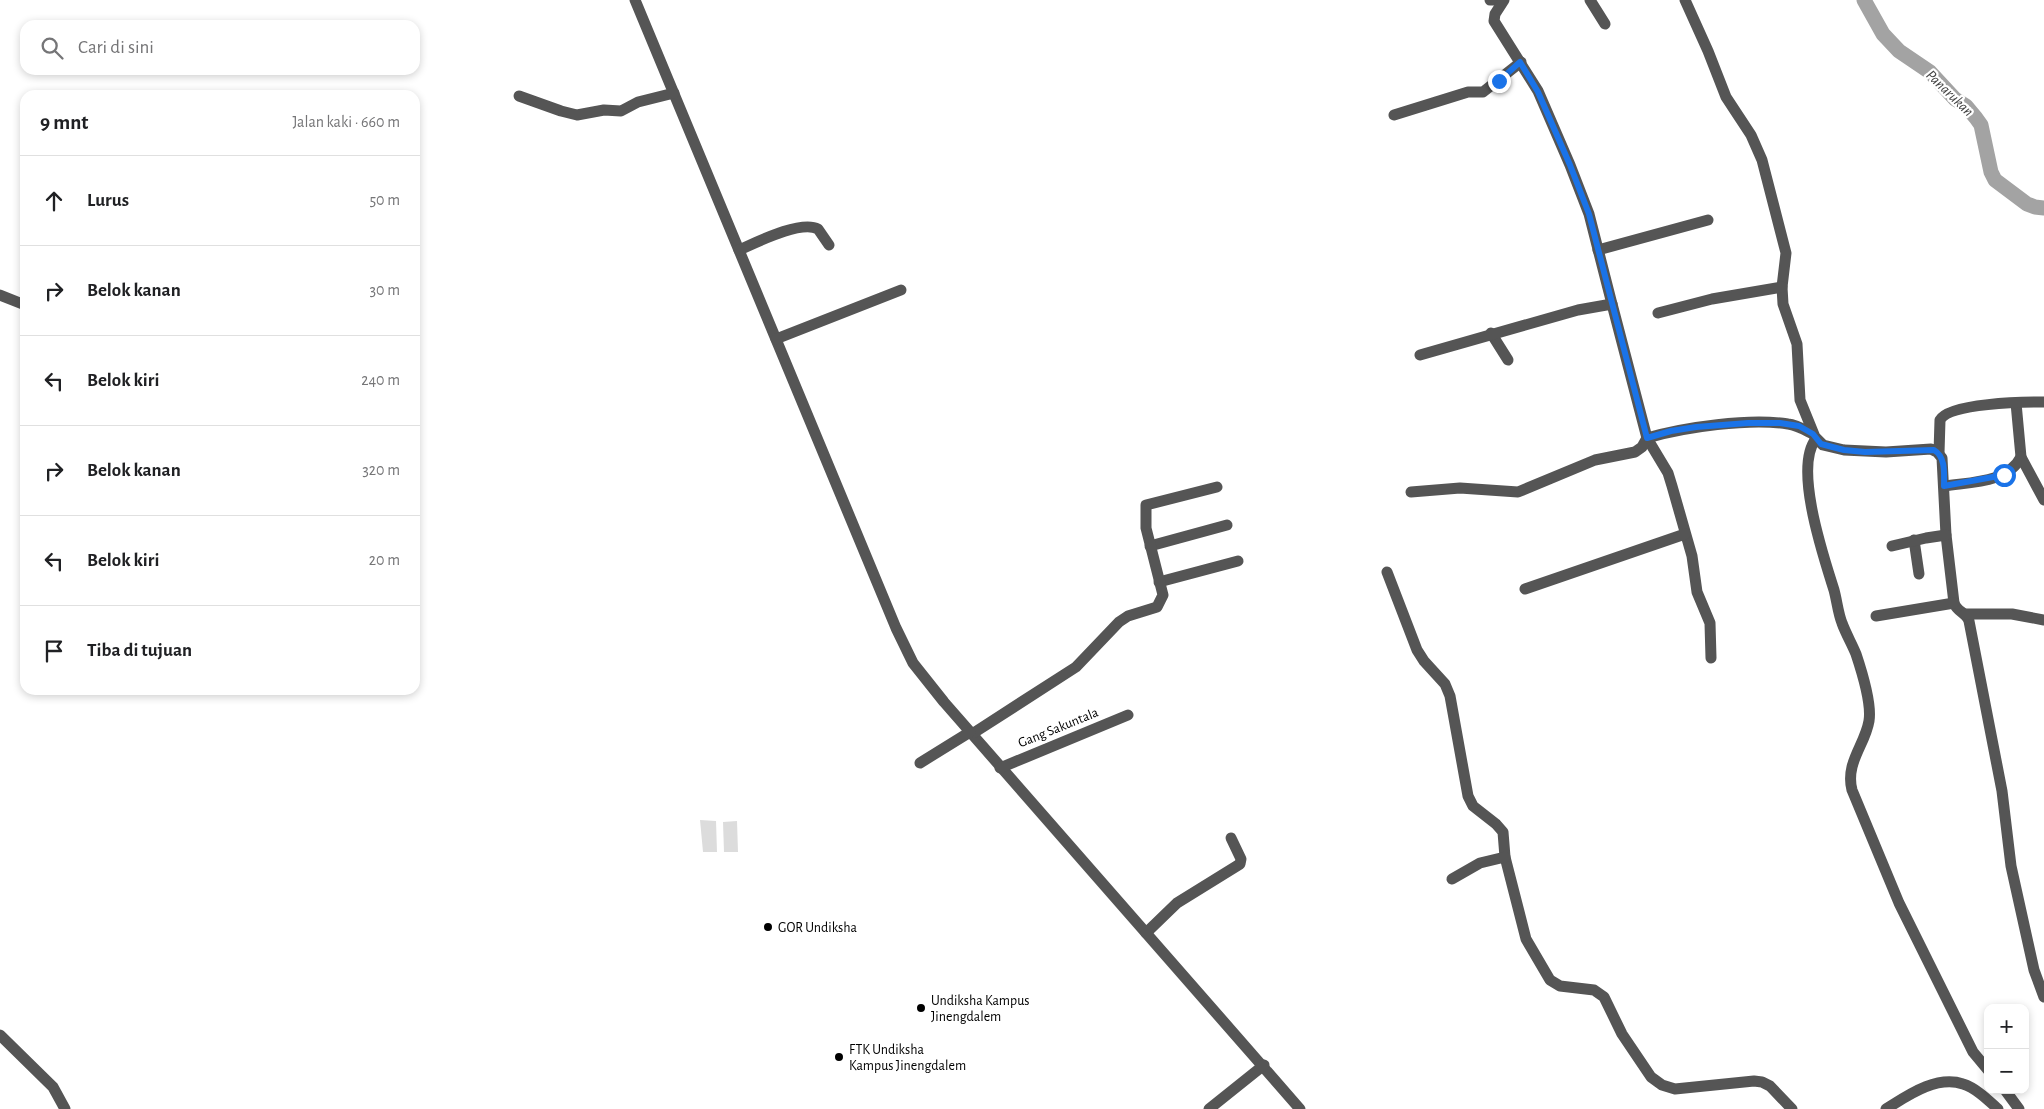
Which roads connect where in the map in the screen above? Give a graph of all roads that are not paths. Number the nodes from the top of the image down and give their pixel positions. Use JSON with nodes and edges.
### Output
{"nodes":[{"id":1,"x":635,"y":0,"type":"edge"},
{"id":2,"x":1490,"y":0,"type":"edge"},
{"id":3,"x":1498,"y":0,"type":"edge"},
{"id":4,"x":1504,"y":0,"type":"edge"},
{"id":5,"x":1590,"y":0,"type":"edge"},
{"id":6,"x":1685,"y":0,"type":"edge"},
{"id":7,"x":1606,"y":24,"type":"dead end"},
{"id":8,"x":1520,"y":62,"type":"junction"},
{"id":9,"x":674,"y":94,"type":"junction"},
{"id":10,"x":519,"y":96,"type":"dead end"},
{"id":11,"x":1394,"y":114,"type":"dead end"},
{"id":12,"x":1708,"y":220,"type":"dead end"},
{"id":13,"x":829,"y":246,"type":"dead end"},
{"id":14,"x":739,"y":250,"type":"junction"},
{"id":15,"x":1598,"y":250,"type":"junction"},
{"id":16,"x":1782,"y":287,"type":"junction"},
{"id":17,"x":900,"y":290,"type":"dead end"},
{"id":18,"x":0,"y":295,"type":"edge"},
{"id":19,"x":20,"y":303,"type":"edge"},
{"id":20,"x":1612,"y":304,"type":"junction"},
{"id":21,"x":1658,"y":314,"type":"dead end"},
{"id":22,"x":1492,"y":333,"type":"junction"},
{"id":23,"x":776,"y":339,"type":"junction"},
{"id":24,"x":1420,"y":355,"type":"dead end"},
{"id":25,"x":1508,"y":360,"type":"dead end"},
{"id":26,"x":2044,"y":402,"type":"edge"},
{"id":27,"x":2016,"y":403,"type":"junction"},
{"id":28,"x":1815,"y":437,"type":"junction"},
{"id":29,"x":1647,"y":438,"type":"junction"},
{"id":30,"x":1939,"y":453,"type":"junction"},
{"id":31,"x":2021,"y":457,"type":"junction"},
{"id":32,"x":1944,"y":486,"type":"junction"},
{"id":33,"x":1217,"y":487,"type":"dead end"},
{"id":34,"x":1411,"y":492,"type":"dead end"},
{"id":35,"x":2044,"y":500,"type":"edge"},
{"id":36,"x":1227,"y":525,"type":"dead end"},
{"id":37,"x":1685,"y":534,"type":"junction"},
{"id":38,"x":1946,"y":535,"type":"junction"},
{"id":39,"x":1914,"y":540,"type":"junction"},
{"id":40,"x":1150,"y":546,"type":"junction"},
{"id":41,"x":1892,"y":546,"type":"dead end"},
{"id":42,"x":1238,"y":561,"type":"dead end"},
{"id":43,"x":1387,"y":572,"type":"dead end"},
{"id":44,"x":1919,"y":574,"type":"dead end"},
{"id":45,"x":1159,"y":582,"type":"junction"},
{"id":46,"x":1525,"y":589,"type":"dead end"},
{"id":47,"x":1954,"y":603,"type":"junction"},
{"id":48,"x":1965,"y":614,"type":"junction"},
{"id":49,"x":1876,"y":616,"type":"dead end"},
{"id":50,"x":2044,"y":620,"type":"edge"},
{"id":51,"x":1711,"y":658,"type":"dead end"},
{"id":52,"x":1128,"y":715,"type":"dead end"},
{"id":53,"x":971,"y":733,"type":"junction"},
{"id":54,"x":920,"y":763,"type":"dead end"},
{"id":55,"x":1000,"y":768,"type":"junction"},
{"id":56,"x":1231,"y":838,"type":"dead end"},
{"id":57,"x":1505,"y":857,"type":"junction"},
{"id":58,"x":1452,"y":879,"type":"dead end"},
{"id":59,"x":1146,"y":933,"type":"junction"},
{"id":60,"x":2044,"y":997,"type":"edge"},
{"id":61,"x":0,"y":1035,"type":"edge"},
{"id":62,"x":1264,"y":1065,"type":"junction"},
{"id":63,"x":1984,"y":1065,"type":"edge"},
{"id":64,"x":2008,"y":1094,"type":"edge"},
{"id":65,"x":64,"y":1109,"type":"edge"},
{"id":66,"x":1209,"y":1109,"type":"edge"},
{"id":67,"x":1300,"y":1109,"type":"edge"},
{"id":68,"x":1792,"y":1109,"type":"edge"},
{"id":69,"x":1886,"y":1109,"type":"edge"},
{"id":70,"x":1998,"y":1109,"type":"edge"},
{"id":71,"x":2019,"y":1109,"type":"edge"}],
"edges":[{"from":1,"to":9,"type":"street"},
{"from":2,"to":3,"type":"street"},
{"from":4,"to":8,"type":"street"},
{"from":5,"to":7,"type":"street"},
{"from":6,"to":16,"type":"street"},
{"from":8,"to":11,"type":"street"},
{"from":8,"to":15,"type":"street"},
{"from":9,"to":10,"type":"street"},
{"from":9,"to":14,"type":"street"},
{"from":12,"to":15,"type":"street"},
{"from":13,"to":14,"type":"street"},
{"from":14,"to":23,"type":"street"},
{"from":15,"to":20,"type":"street"},
{"from":16,"to":21,"type":"street"},
{"from":16,"to":28,"type":"street"},
{"from":17,"to":23,"type":"street"},
{"from":18,"to":19,"type":"street"},
{"from":20,"to":22,"type":"street"},
{"from":20,"to":29,"type":"street"},
{"from":22,"to":24,"type":"street"},
{"from":22,"to":25,"type":"street"},
{"from":23,"to":53,"type":"street"},
{"from":26,"to":27,"type":"street"},
{"from":27,"to":30,"type":"street"},
{"from":27,"to":31,"type":"street"},
{"from":28,"to":29,"type":"street"},
{"from":28,"to":30,"type":"street"},
{"from":28,"to":63,"type":"street"},
{"from":29,"to":34,"type":"street"},
{"from":29,"to":37,"type":"street"},
{"from":30,"to":32,"type":"street"},
{"from":31,"to":32,"type":"street"},
{"from":31,"to":35,"type":"street"},
{"from":32,"to":38,"type":"street"},
{"from":33,"to":40,"type":"street"},
{"from":36,"to":40,"type":"street"},
{"from":37,"to":46,"type":"street"},
{"from":37,"to":51,"type":"street"},
{"from":38,"to":39,"type":"street"},
{"from":38,"to":47,"type":"street"},
{"from":39,"to":41,"type":"street"},
{"from":39,"to":44,"type":"street"},
{"from":40,"to":45,"type":"street"},
{"from":42,"to":45,"type":"street"},
{"from":43,"to":57,"type":"street"},
{"from":45,"to":53,"type":"street"},
{"from":47,"to":48,"type":"street"},
{"from":47,"to":49,"type":"street"},
{"from":48,"to":50,"type":"street"},
{"from":48,"to":60,"type":"street"},
{"from":52,"to":55,"type":"street","name":"Gang Sakuntala"},
{"from":53,"to":54,"type":"street"},
{"from":53,"to":55,"type":"street"},
{"from":55,"to":59,"type":"street"},
{"from":56,"to":59,"type":"street"},
{"from":57,"to":58,"type":"street"},
{"from":57,"to":68,"type":"street"},
{"from":59,"to":62,"type":"street"},
{"from":61,"to":65,"type":"street"},
{"from":62,"to":66,"type":"street"},
{"from":62,"to":67,"type":"street"},
{"from":64,"to":71,"type":"street"},
{"from":69,"to":70,"type":"street"}]}
